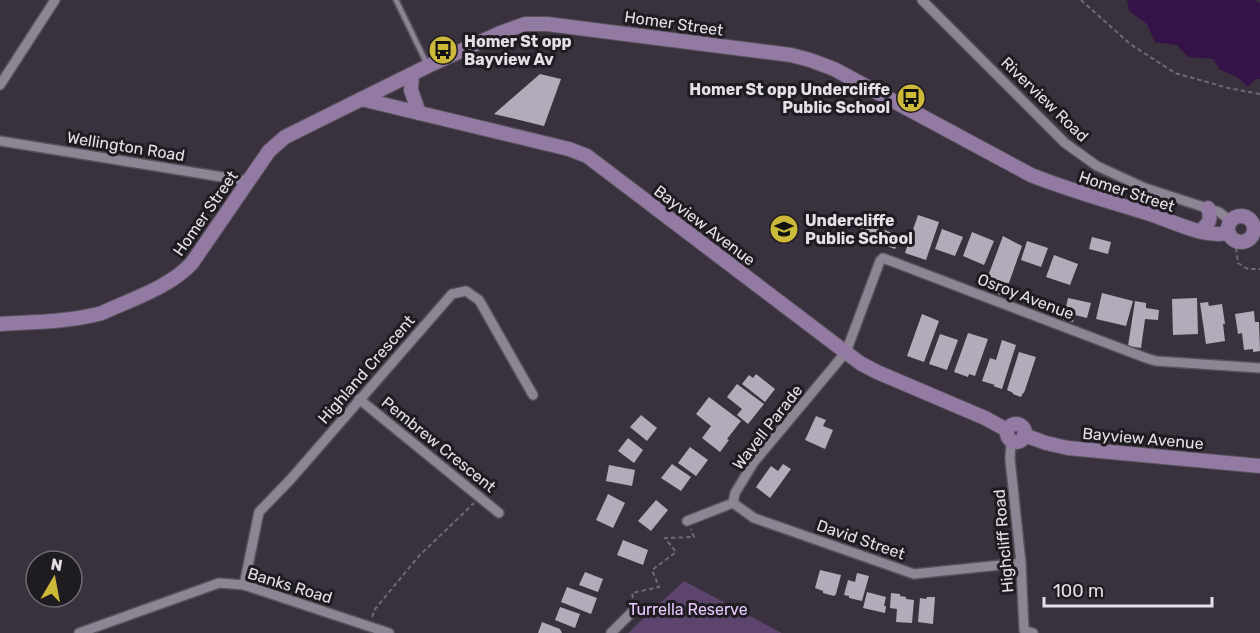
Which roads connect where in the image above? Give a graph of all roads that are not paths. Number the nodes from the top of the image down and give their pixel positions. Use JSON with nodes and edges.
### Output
{"nodes":[{"id":1,"x":55,"y":0,"type":"edge"},
{"id":2,"x":396,"y":0,"type":"edge"},
{"id":3,"x":922,"y":0,"type":"edge"},
{"id":4,"x":428,"y":66,"type":"junction"},
{"id":5,"x":412,"y":75,"type":"junction"},
{"id":6,"x":0,"y":85,"type":"edge"},
{"id":7,"x":361,"y":99,"type":"junction"},
{"id":8,"x":419,"y":113,"type":"junction"},
{"id":9,"x":0,"y":141,"type":"edge"},
{"id":10,"x":247,"y":181,"type":"junction"},
{"id":11,"x":1208,"y":208,"type":"junction"},
{"id":12,"x":1230,"y":227,"type":"junction"},
{"id":13,"x":1257,"y":229,"type":"edge"},
{"id":14,"x":1200,"y":231,"type":"junction"},
{"id":15,"x":0,"y":324,"type":"edge"},
{"id":16,"x":846,"y":352,"type":"junction"},
{"id":17,"x":1260,"y":368,"type":"edge"},
{"id":18,"x":533,"y":395,"type":"dead end"},
{"id":19,"x":359,"y":399,"type":"junction"},
{"id":20,"x":1009,"y":436,"type":"junction"},
{"id":21,"x":1260,"y":466,"type":"edge"},
{"id":22,"x":733,"y":503,"type":"junction"},
{"id":23,"x":499,"y":513,"type":"dead end"},
{"id":24,"x":687,"y":521,"type":"road end"},
{"id":25,"x":1021,"y":563,"type":"junction"},
{"id":26,"x":244,"y":585,"type":"junction"},
{"id":27,"x":636,"y":608,"type":"road end"},
{"id":28,"x":79,"y":633,"type":"edge"},
{"id":29,"x":389,"y":633,"type":"edge"},
{"id":30,"x":611,"y":633,"type":"edge"},
{"id":31,"x":1033,"y":633,"type":"edge"}],
"edges":[{"from":1,"to":6,"type":"street"},
{"from":2,"to":4,"type":"lane"},
{"from":3,"to":11,"type":"street","name":"Riverview Road"},
{"from":4,"to":5,"type":"main road","name":"Homer Street"},
{"from":4,"to":14,"type":"main road","name":"Homer Street"},
{"from":5,"to":7,"type":"main road","name":"Homer Street"},
{"from":5,"to":8,"type":"main road"},
{"from":7,"to":8,"type":"main road","name":"Bayview Avenue"},
{"from":7,"to":10,"type":"main road","name":"Homer Street"},
{"from":8,"to":16,"type":"main road","name":"Bayview Avenue"},
{"from":9,"to":10,"type":"street","name":"Wellington Road"},
{"from":10,"to":15,"type":"main road","name":"Homer Street"},
{"from":11,"to":12,"type":"street","name":"Riverview Road"},
{"from":11,"to":14,"type":"main road"},
{"from":12,"to":13,"type":"main road"},
{"from":12,"to":13,"type":"main road"},
{"from":12,"to":14,"type":"main road","name":"Homer Street"},
{"from":16,"to":17,"type":"street","name":"Osroy Avenue"},
{"from":16,"to":20,"type":"main road","name":"Bayview Avenue"},
{"from":16,"to":22,"type":"street","name":"Wavell Parade"},
{"from":18,"to":19,"type":"street","name":"Highland Crescent"},
{"from":19,"to":23,"type":"street","name":"Pembrew Crescent"},
{"from":19,"to":26,"type":"street","name":"Highland Crescent"},
{"from":20,"to":21,"type":"main road","name":"Bayview Avenue"},
{"from":20,"to":25,"type":"street","name":"Highcliff Road"},
{"from":22,"to":24,"type":"street"},
{"from":22,"to":25,"type":"street","name":"David Street"},
{"from":25,"to":31,"type":"street","name":"Highcliff Road"},
{"from":26,"to":28,"type":"street","name":"Banks Road"},
{"from":26,"to":29,"type":"street","name":"Banks Road"},
{"from":27,"to":30,"type":"street"}]}
